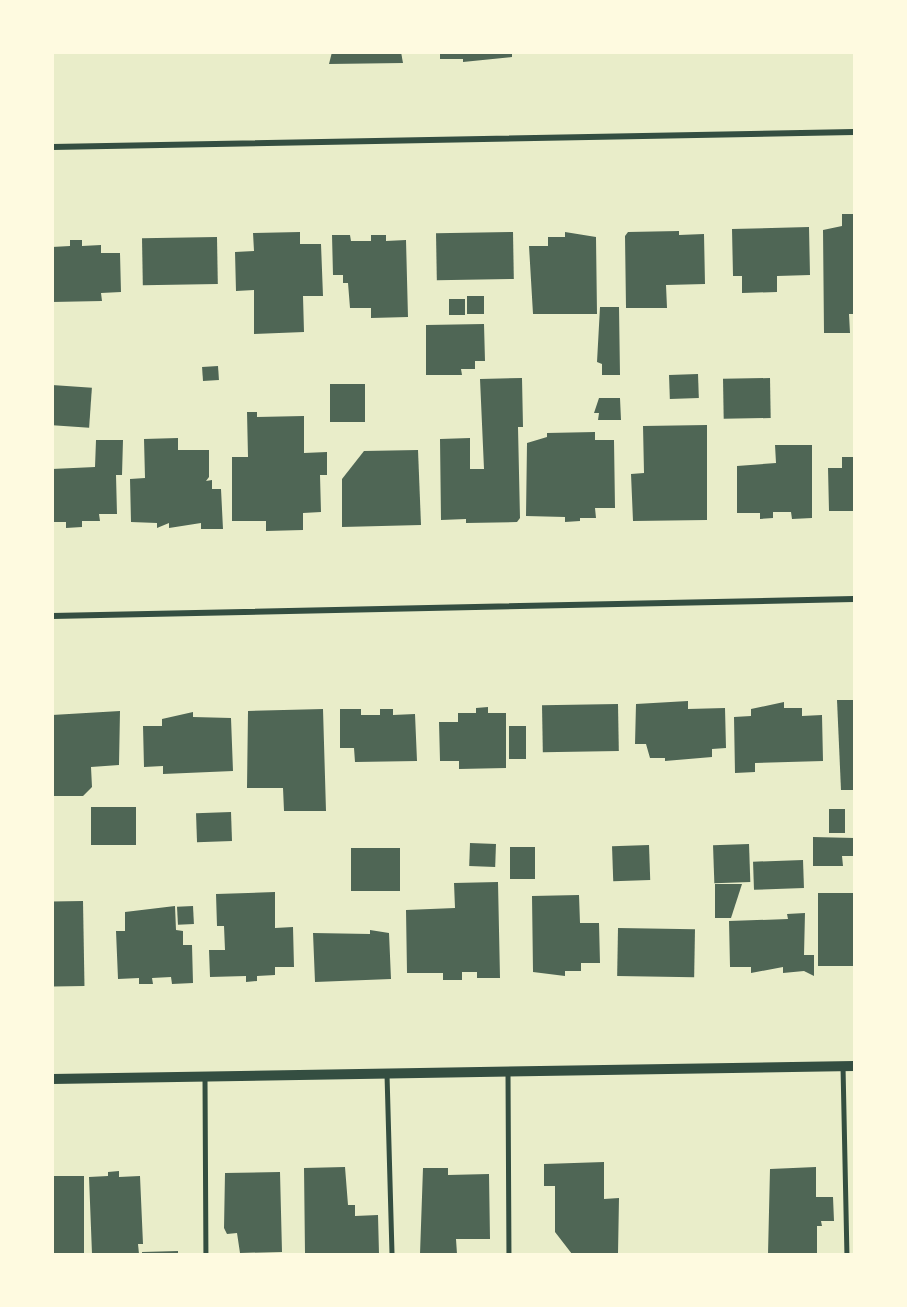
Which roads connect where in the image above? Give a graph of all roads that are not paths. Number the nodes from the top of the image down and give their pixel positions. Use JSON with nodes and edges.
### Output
{"nodes":[{"id":1,"x":855,"y":132,"type":"edge"},
{"id":2,"x":52,"y":147,"type":"edge"},
{"id":3,"x":855,"y":599,"type":"edge"},
{"id":4,"x":52,"y":616,"type":"edge"},
{"id":5,"x":849,"y":1066,"type":"edge"},
{"id":6,"x":508,"y":1072,"type":"junction"},
{"id":7,"x":387,"y":1074,"type":"junction"},
{"id":8,"x":205,"y":1077,"type":"junction"},
{"id":9,"x":52,"y":1079,"type":"edge"},
{"id":10,"x":206,"y":1254,"type":"edge"},
{"id":11,"x":392,"y":1254,"type":"edge"},
{"id":12,"x":510,"y":1254,"type":"edge"},
{"id":13,"x":847,"y":1254,"type":"edge"}],
"edges":[{"from":1,"to":2,"type":"street"},
{"from":3,"to":4,"type":"street"},
{"from":5,"to":6,"type":"street"},
{"from":5,"to":13,"type":"lane"},
{"from":6,"to":7,"type":"street"},
{"from":6,"to":12,"type":"lane"},
{"from":7,"to":8,"type":"street"},
{"from":7,"to":11,"type":"lane"},
{"from":8,"to":9,"type":"street"},
{"from":8,"to":10,"type":"lane"}]}
